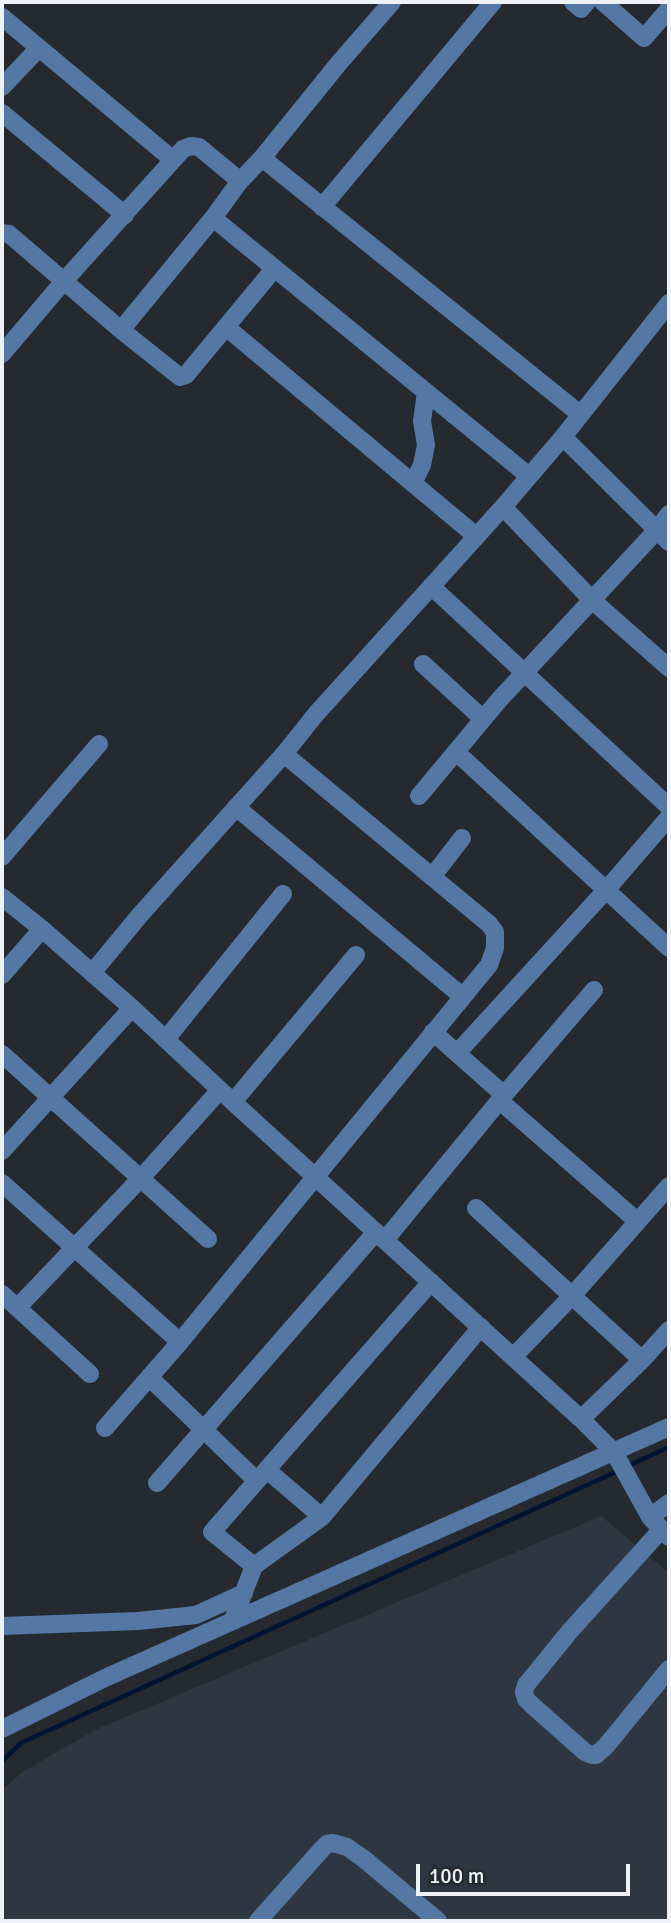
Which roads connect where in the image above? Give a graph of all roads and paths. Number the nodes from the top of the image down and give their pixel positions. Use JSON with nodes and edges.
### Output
{"nodes":[{"id":1,"x":392,"y":2,"type":"edge"},
{"id":2,"x":493,"y":2,"type":"edge"},
{"id":3,"x":573,"y":2,"type":"edge"},
{"id":4,"x":587,"y":2,"type":"edge"},
{"id":5,"x":603,"y":2,"type":"edge"},
{"id":6,"x":669,"y":9,"type":"edge"},
{"id":7,"x":2,"y":17,"type":"edge"},
{"id":8,"x":39,"y":48,"type":"junction"},
{"id":9,"x":2,"y":87,"type":"edge"},
{"id":10,"x":2,"y":113,"type":"edge"},
{"id":11,"x":262,"y":158,"type":"junction"},
{"id":12,"x":172,"y":159,"type":"junction"},
{"id":13,"x":240,"y":181,"type":"junction"},
{"id":14,"x":322,"y":206,"type":"junction"},
{"id":15,"x":125,"y":215,"type":"junction"},
{"id":16,"x":213,"y":218,"type":"junction"},
{"id":17,"x":2,"y":233,"type":"edge"},
{"id":18,"x":274,"y":269,"type":"junction"},
{"id":19,"x":64,"y":281,"type":"junction"},
{"id":20,"x":669,"y":303,"type":"edge"},
{"id":21,"x":226,"y":327,"type":"junction"},
{"id":22,"x":121,"y":331,"type":"junction"},
{"id":23,"x":2,"y":354,"type":"edge"},
{"id":24,"x":426,"y":392,"type":"junction"},
{"id":25,"x":580,"y":414,"type":"junction"},
{"id":26,"x":563,"y":437,"type":"junction"},
{"id":27,"x":529,"y":476,"type":"junction"},
{"id":28,"x":413,"y":483,"type":"junction"},
{"id":29,"x":503,"y":507,"type":"junction"},
{"id":30,"x":669,"y":514,"type":"edge"},
{"id":31,"x":477,"y":536,"type":"junction"},
{"id":32,"x":663,"y":536,"type":"edge"},
{"id":33,"x":431,"y":586,"type":"junction"},
{"id":34,"x":592,"y":600,"type":"junction"},
{"id":35,"x":422,"y":664,"type":"dead end"},
{"id":36,"x":669,"y":668,"type":"edge"},
{"id":37,"x":526,"y":673,"type":"junction"},
{"id":38,"x":483,"y":719,"type":"junction"},
{"id":39,"x":99,"y":744,"type":"dead end"},
{"id":40,"x":456,"y":752,"type":"junction"},
{"id":41,"x":284,"y":754,"type":"junction"},
{"id":42,"x":419,"y":796,"type":"dead end"},
{"id":43,"x":236,"y":807,"type":"junction"},
{"id":44,"x":669,"y":807,"type":"edge"},
{"id":45,"x":669,"y":817,"type":"edge"},
{"id":46,"x":462,"y":838,"type":"dead end"},
{"id":47,"x":2,"y":857,"type":"edge"},
{"id":48,"x":432,"y":877,"type":"junction"},
{"id":49,"x":607,"y":889,"type":"junction"},
{"id":50,"x":283,"y":894,"type":"dead end"},
{"id":51,"x":2,"y":897,"type":"edge"},
{"id":52,"x":42,"y":929,"type":"junction"},
{"id":53,"x":669,"y":948,"type":"edge"},
{"id":54,"x":356,"y":955,"type":"dead end"},
{"id":55,"x":92,"y":973,"type":"junction"},
{"id":56,"x":2,"y":975,"type":"edge"},
{"id":57,"x":594,"y":989,"type":"dead end"},
{"id":58,"x":463,"y":998,"type":"junction"},
{"id":59,"x":132,"y":1008,"type":"junction"},
{"id":60,"x":433,"y":1032,"type":"junction"},
{"id":61,"x":166,"y":1039,"type":"junction"},
{"id":62,"x":458,"y":1052,"type":"junction"},
{"id":63,"x":2,"y":1054,"type":"edge"},
{"id":64,"x":226,"y":1096,"type":"junction"},
{"id":65,"x":50,"y":1097,"type":"junction"},
{"id":66,"x":502,"y":1098,"type":"junction"},
{"id":67,"x":2,"y":1151,"type":"edge"},
{"id":68,"x":142,"y":1177,"type":"junction"},
{"id":69,"x":315,"y":1177,"type":"junction"},
{"id":70,"x":2,"y":1183,"type":"edge"},
{"id":71,"x":669,"y":1186,"type":"edge"},
{"id":72,"x":476,"y":1208,"type":"dead end"},
{"id":73,"x":637,"y":1221,"type":"junction"},
{"id":74,"x":381,"y":1236,"type":"junction"},
{"id":75,"x":208,"y":1239,"type":"dead end"},
{"id":76,"x":75,"y":1249,"type":"junction"},
{"id":77,"x":431,"y":1282,"type":"junction"},
{"id":78,"x":2,"y":1294,"type":"edge"},
{"id":79,"x":572,"y":1296,"type":"junction"},
{"id":80,"x":17,"y":1308,"type":"junction"},
{"id":81,"x":481,"y":1327,"type":"junction"},
{"id":82,"x":669,"y":1330,"type":"edge"},
{"id":83,"x":180,"y":1342,"type":"junction"},
{"id":84,"x":656,"y":1345,"type":"junction"},
{"id":85,"x":513,"y":1357,"type":"junction"},
{"id":86,"x":669,"y":1357,"type":"edge"},
{"id":87,"x":642,"y":1360,"type":"junction"},
{"id":88,"x":90,"y":1374,"type":"dead end"},
{"id":89,"x":149,"y":1377,"type":"junction"},
{"id":90,"x":580,"y":1419,"type":"junction"},
{"id":91,"x":669,"y":1427,"type":"edge"},
{"id":92,"x":105,"y":1428,"type":"dead end"},
{"id":93,"x":204,"y":1430,"type":"junction"},
{"id":94,"x":616,"y":1455,"type":"junction"},
{"id":95,"x":262,"y":1475,"type":"junction"},
{"id":96,"x":157,"y":1483,"type":"dead end"},
{"id":97,"x":669,"y":1503,"type":"edge"},
{"id":98,"x":321,"y":1517,"type":"junction"},
{"id":99,"x":660,"y":1528,"type":"edge"},
{"id":100,"x":254,"y":1566,"type":"junction"},
{"id":101,"x":244,"y":1593,"type":"junction"},
{"id":102,"x":233,"y":1620,"type":"junction"},
{"id":103,"x":2,"y":1626,"type":"edge"},
{"id":104,"x":669,"y":1670,"type":"edge"},
{"id":105,"x":2,"y":1729,"type":"edge"},
{"id":106,"x":258,"y":1921,"type":"edge"},
{"id":107,"x":438,"y":1921,"type":"edge"}],
"edges":[{"from":1,"to":11,"type":"street"},
{"from":2,"to":14,"type":"street"},
{"from":3,"to":4,"type":"street"},
{"from":5,"to":6,"type":"street"},
{"from":7,"to":8,"type":"street"},
{"from":8,"to":9,"type":"street"},
{"from":8,"to":12,"type":"street"},
{"from":10,"to":15,"type":"street"},
{"from":11,"to":13,"type":"street"},
{"from":11,"to":14,"type":"street"},
{"from":12,"to":13,"type":"street"},
{"from":12,"to":15,"type":"street"},
{"from":13,"to":16,"type":"street"},
{"from":14,"to":25,"type":"street"},
{"from":15,"to":19,"type":"street"},
{"from":16,"to":18,"type":"street"},
{"from":16,"to":22,"type":"street"},
{"from":17,"to":19,"type":"street"},
{"from":18,"to":21,"type":"street"},
{"from":18,"to":24,"type":"street"},
{"from":19,"to":22,"type":"street"},
{"from":19,"to":23,"type":"street"},
{"from":20,"to":25,"type":"street"},
{"from":21,"to":22,"type":"street"},
{"from":21,"to":28,"type":"street"},
{"from":24,"to":27,"type":"street"},
{"from":24,"to":28,"type":"street"},
{"from":25,"to":26,"type":"street"},
{"from":26,"to":27,"type":"street"},
{"from":26,"to":32,"type":"street"},
{"from":27,"to":29,"type":"street"},
{"from":28,"to":31,"type":"street"},
{"from":29,"to":31,"type":"street"},
{"from":29,"to":34,"type":"street"},
{"from":30,"to":32,"type":"street"},
{"from":31,"to":33,"type":"street"},
{"from":32,"to":34,"type":"street"},
{"from":33,"to":37,"type":"street"},
{"from":33,"to":41,"type":"street"},
{"from":34,"to":36,"type":"street"},
{"from":34,"to":37,"type":"street"},
{"from":35,"to":38,"type":"street"},
{"from":37,"to":38,"type":"street"},
{"from":37,"to":44,"type":"street"},
{"from":38,"to":40,"type":"street"},
{"from":39,"to":47,"type":"street"},
{"from":40,"to":42,"type":"street"},
{"from":40,"to":49,"type":"street"},
{"from":41,"to":43,"type":"street"},
{"from":41,"to":48,"type":"street"},
{"from":43,"to":55,"type":"street"},
{"from":43,"to":58,"type":"street"},
{"from":45,"to":49,"type":"street"},
{"from":46,"to":48,"type":"street"},
{"from":48,"to":58,"type":"street"},
{"from":49,"to":53,"type":"street"},
{"from":49,"to":62,"type":"street"},
{"from":50,"to":61,"type":"street"},
{"from":51,"to":52,"type":"street"},
{"from":52,"to":55,"type":"street"},
{"from":52,"to":56,"type":"street"},
{"from":54,"to":64,"type":"street"},
{"from":55,"to":59,"type":"street"},
{"from":57,"to":66,"type":"street"},
{"from":58,"to":60,"type":"street"},
{"from":59,"to":61,"type":"street"},
{"from":59,"to":65,"type":"street"},
{"from":60,"to":62,"type":"street"},
{"from":60,"to":69,"type":"street"},
{"from":61,"to":64,"type":"street"},
{"from":62,"to":66,"type":"street"},
{"from":63,"to":65,"type":"street"},
{"from":64,"to":68,"type":"street"},
{"from":64,"to":69,"type":"street"},
{"from":65,"to":67,"type":"street"},
{"from":65,"to":68,"type":"street"},
{"from":66,"to":73,"type":"street"},
{"from":66,"to":74,"type":"street"},
{"from":68,"to":75,"type":"street"},
{"from":68,"to":76,"type":"street"},
{"from":69,"to":74,"type":"street"},
{"from":69,"to":83,"type":"street"},
{"from":70,"to":76,"type":"street"},
{"from":71,"to":73,"type":"street"},
{"from":72,"to":79,"type":"street"},
{"from":73,"to":79,"type":"street"},
{"from":74,"to":77,"type":"street"},
{"from":74,"to":93,"type":"street"},
{"from":76,"to":80,"type":"street"},
{"from":76,"to":83,"type":"street"},
{"from":77,"to":81,"type":"street"},
{"from":77,"to":95,"type":"street"},
{"from":78,"to":80,"type":"street"},
{"from":79,"to":85,"type":"street"},
{"from":79,"to":87,"type":"street"},
{"from":80,"to":88,"type":"street"},
{"from":81,"to":85,"type":"street"},
{"from":81,"to":98,"type":"street"},
{"from":82,"to":84,"type":"street"},
{"from":83,"to":89,"type":"street"},
{"from":84,"to":86,"type":"street"},
{"from":84,"to":87,"type":"street"},
{"from":85,"to":90,"type":"street"},
{"from":87,"to":90,"type":"street"},
{"from":89,"to":92,"type":"street"},
{"from":89,"to":93,"type":"street"},
{"from":90,"to":94,"type":"street"},
{"from":91,"to":94,"type":"street"},
{"from":93,"to":95,"type":"street"},
{"from":93,"to":96,"type":"street"},
{"from":94,"to":99,"type":"street"},
{"from":94,"to":102,"type":"street"},
{"from":95,"to":98,"type":"street"},
{"from":95,"to":100,"type":"street"},
{"from":97,"to":99,"type":"street"},
{"from":98,"to":100,"type":"street"},
{"from":99,"to":104,"type":"street"},
{"from":100,"to":101,"type":"street"},
{"from":101,"to":102,"type":"street"},
{"from":101,"to":103,"type":"street"},
{"from":102,"to":105,"type":"street"},
{"from":106,"to":107,"type":"street"}]}
